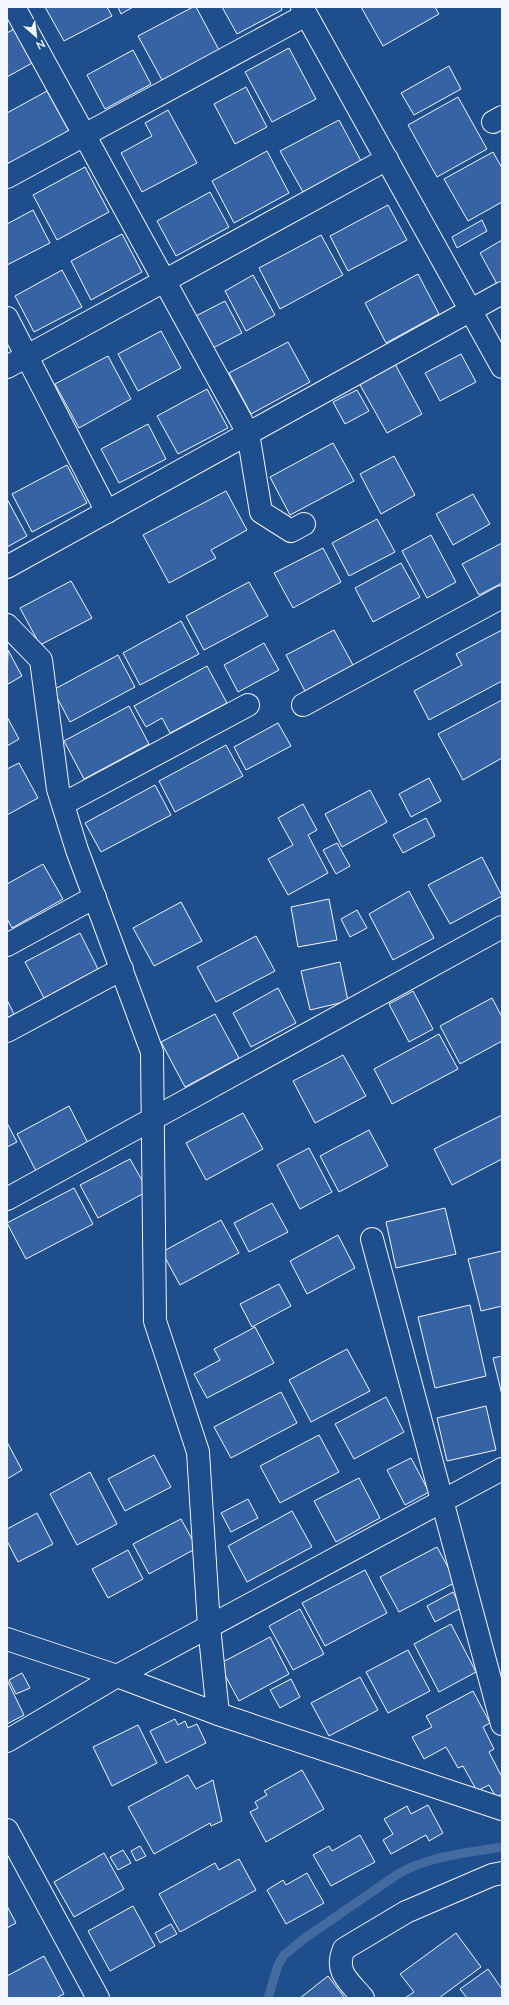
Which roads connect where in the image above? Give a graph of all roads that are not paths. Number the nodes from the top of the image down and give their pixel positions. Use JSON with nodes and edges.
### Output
{"nodes":[{"id":1,"x":14,"y":7,"type":"edge"},
{"id":2,"x":304,"y":11,"type":"edge"},
{"id":3,"x":84,"y":136,"type":"junction"},
{"id":4,"x":387,"y":159,"type":"junction"},
{"id":5,"x":7,"y":177,"type":"edge"},
{"id":6,"x":165,"y":282,"type":"junction"},
{"id":7,"x":502,"y":293,"type":"edge"},
{"id":8,"x":471,"y":310,"type":"junction"},
{"id":9,"x":7,"y":318,"type":"edge"},
{"id":10,"x":28,"y":356,"type":"junction"},
{"id":11,"x":7,"y":367,"type":"edge"},
{"id":12,"x":502,"y":367,"type":"edge"},
{"id":13,"x":248,"y":433,"type":"junction"},
{"id":14,"x":107,"y":512,"type":"junction"},
{"id":15,"x":304,"y":524,"type":"dead end"},
{"id":16,"x":7,"y":567,"type":"edge"},
{"id":17,"x":502,"y":597,"type":"edge"},
{"id":18,"x":7,"y":625,"type":"edge"},
{"id":19,"x":248,"y":705,"type":"dead end"},
{"id":20,"x":303,"y":705,"type":"dead end"},
{"id":21,"x":63,"y":804,"type":"junction"},
{"id":22,"x":95,"y":897,"type":"junction"},
{"id":23,"x":502,"y":927,"type":"edge"},
{"id":24,"x":7,"y":945,"type":"edge"},
{"id":25,"x":122,"y":969,"type":"junction"},
{"id":26,"x":7,"y":1031,"type":"edge"},
{"id":27,"x":153,"y":1118,"type":"junction"},
{"id":28,"x":7,"y":1199,"type":"edge"},
{"id":29,"x":372,"y":1239,"type":"dead end"},
{"id":30,"x":502,"y":1469,"type":"edge"},
{"id":31,"x":444,"y":1501,"type":"junction"},
{"id":32,"x":209,"y":1626,"type":"junction"},
{"id":33,"x":7,"y":1639,"type":"edge"},
{"id":34,"x":117,"y":1676,"type":"junction"},
{"id":35,"x":218,"y":1714,"type":"junction"},
{"id":36,"x":502,"y":1724,"type":"edge"},
{"id":37,"x":7,"y":1741,"type":"edge"},
{"id":38,"x":502,"y":1809,"type":"edge"},
{"id":39,"x":7,"y":1830,"type":"edge"},
{"id":40,"x":502,"y":1873,"type":"edge"},
{"id":41,"x":98,"y":1998,"type":"edge"},
{"id":42,"x":363,"y":1998,"type":"edge"}],
"edges":[{"from":1,"to":3,"type":"street"},
{"from":2,"to":3,"type":"street"},
{"from":2,"to":4,"type":"street"},
{"from":3,"to":5,"type":"street"},
{"from":3,"to":6,"type":"street"},
{"from":4,"to":6,"type":"street"},
{"from":4,"to":8,"type":"street"},
{"from":6,"to":10,"type":"street"},
{"from":6,"to":13,"type":"street"},
{"from":7,"to":8,"type":"street"},
{"from":8,"to":12,"type":"street"},
{"from":8,"to":13,"type":"street"},
{"from":9,"to":10,"type":"street"},
{"from":10,"to":11,"type":"street"},
{"from":10,"to":14,"type":"street"},
{"from":13,"to":14,"type":"street"},
{"from":13,"to":15,"type":"street"},
{"from":14,"to":16,"type":"street"},
{"from":17,"to":20,"type":"street"},
{"from":18,"to":21,"type":"street"},
{"from":19,"to":21,"type":"street"},
{"from":21,"to":22,"type":"street"},
{"from":22,"to":24,"type":"street"},
{"from":22,"to":25,"type":"street"},
{"from":23,"to":27,"type":"street"},
{"from":25,"to":26,"type":"street"},
{"from":25,"to":27,"type":"street"},
{"from":27,"to":28,"type":"street"},
{"from":27,"to":32,"type":"street"},
{"from":29,"to":31,"type":"street"},
{"from":30,"to":31,"type":"street"},
{"from":31,"to":32,"type":"street"},
{"from":31,"to":36,"type":"street"},
{"from":32,"to":34,"type":"street"},
{"from":32,"to":35,"type":"street"},
{"from":33,"to":34,"type":"street"},
{"from":34,"to":35,"type":"street"},
{"from":34,"to":37,"type":"street"},
{"from":35,"to":38,"type":"street"},
{"from":39,"to":41,"type":"street"},
{"from":40,"to":42,"type":"street"}]}
